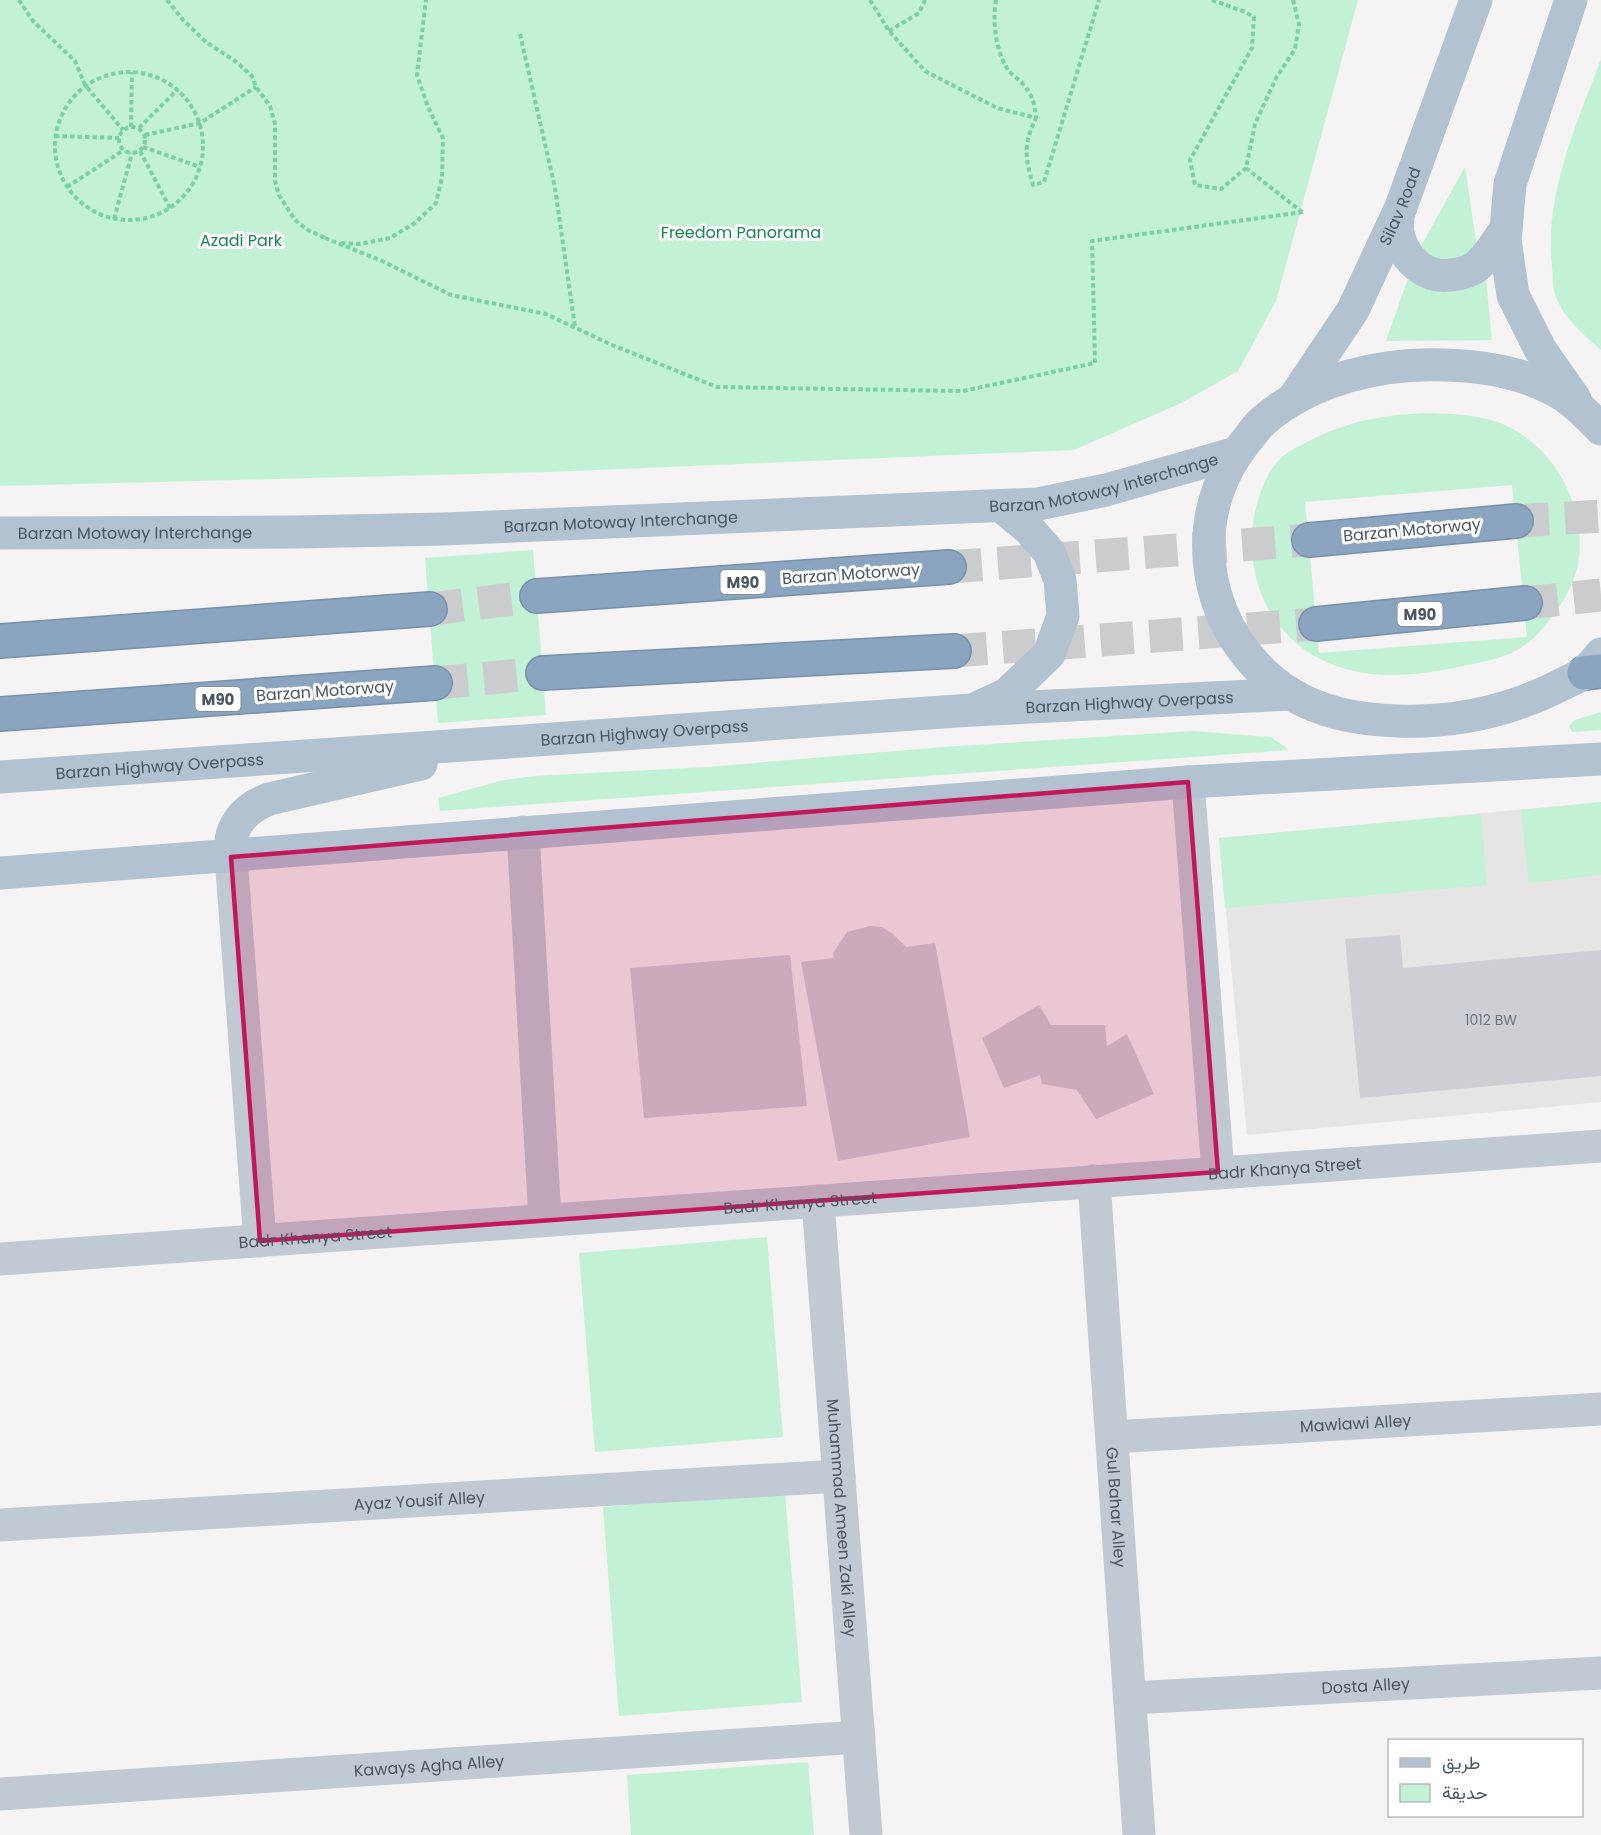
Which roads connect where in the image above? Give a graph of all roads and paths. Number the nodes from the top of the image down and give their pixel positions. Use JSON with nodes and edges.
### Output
{"nodes":[{"id":1,"x":19,"y":0,"type":"edge"},
{"id":2,"x":167,"y":0,"type":"edge"},
{"id":3,"x":426,"y":0,"type":"edge"},
{"id":4,"x":870,"y":0,"type":"edge"},
{"id":5,"x":925,"y":0,"type":"edge"},
{"id":6,"x":996,"y":0,"type":"edge"},
{"id":7,"x":1099,"y":0,"type":"edge"},
{"id":8,"x":1212,"y":0,"type":"edge"},
{"id":9,"x":1293,"y":0,"type":"edge"},
{"id":10,"x":1476,"y":0,"type":"edge"},
{"id":11,"x":1570,"y":0,"type":"edge"},
{"id":12,"x":889,"y":31,"type":"junction"},
{"id":13,"x":520,"y":34,"type":"dead end"},
{"id":14,"x":132,"y":72,"type":"junction"},
{"id":15,"x":85,"y":86,"type":"junction"},
{"id":16,"x":256,"y":87,"type":"junction"},
{"id":17,"x":178,"y":90,"type":"junction"},
{"id":18,"x":1036,"y":118,"type":"junction"},
{"id":19,"x":200,"y":123,"type":"junction"},
{"id":20,"x":131,"y":127,"type":"junction"},
{"id":21,"x":139,"y":128,"type":"junction"},
{"id":22,"x":123,"y":130,"type":"junction"},
{"id":23,"x":145,"y":135,"type":"junction"},
{"id":24,"x":55,"y":136,"type":"junction"},
{"id":25,"x":119,"y":138,"type":"junction"},
{"id":26,"x":142,"y":149,"type":"junction"},
{"id":27,"x":124,"y":150,"type":"junction"},
{"id":28,"x":132,"y":153,"type":"junction"},
{"id":29,"x":200,"y":167,"type":"junction"},
{"id":30,"x":1246,"y":168,"type":"junction"},
{"id":31,"x":67,"y":187,"type":"junction"},
{"id":32,"x":170,"y":208,"type":"junction"},
{"id":33,"x":1398,"y":215,"type":"junction"},
{"id":34,"x":114,"y":219,"type":"junction"},
{"id":35,"x":1506,"y":229,"type":"junction"},
{"id":36,"x":325,"y":238,"type":"junction"},
{"id":37,"x":575,"y":328,"type":"junction"},
{"id":38,"x":1294,"y":398,"type":"junction"},
{"id":39,"x":1591,"y":419,"type":"edge"},
{"id":40,"x":1236,"y":453,"type":"junction"},
{"id":41,"x":1001,"y":506,"type":"junction"},
{"id":42,"x":1516,"y":521,"type":"tunnel mouth"},
{"id":43,"x":0,"y":533,"type":"edge"},
{"id":44,"x":1309,"y":540,"type":"tunnel mouth"},
{"id":45,"x":949,"y":567,"type":"tunnel mouth"},
{"id":46,"x":537,"y":596,"type":"tunnel mouth"},
{"id":47,"x":1525,"y":603,"type":"tunnel mouth"},
{"id":48,"x":430,"y":609,"type":"tunnel mouth"},
{"id":49,"x":1316,"y":624,"type":"tunnel mouth"},
{"id":50,"x":0,"y":641,"type":"edge"},
{"id":51,"x":954,"y":651,"type":"tunnel mouth"},
{"id":52,"x":1595,"y":666,"type":"edge"},
{"id":53,"x":543,"y":673,"type":"tunnel mouth"},
{"id":54,"x":435,"y":683,"type":"tunnel mouth"},
{"id":55,"x":1291,"y":694,"type":"junction"},
{"id":56,"x":972,"y":710,"type":"junction"},
{"id":57,"x":0,"y":714,"type":"edge"},
{"id":58,"x":516,"y":741,"type":"junction"},
{"id":59,"x":1601,"y":759,"type":"edge"},
{"id":60,"x":0,"y":777,"type":"edge"},
{"id":61,"x":1188,"y":782,"type":"junction"},
{"id":62,"x":523,"y":832,"type":"junction"},
{"id":63,"x":232,"y":843,"type":"junction"},
{"id":64,"x":0,"y":873,"type":"edge"},
{"id":65,"x":1601,"y":1146,"type":"edge"},
{"id":66,"x":1218,"y":1172,"type":"junction"},
{"id":67,"x":1094,"y":1181,"type":"junction"},
{"id":68,"x":818,"y":1201,"type":"junction"},
{"id":69,"x":545,"y":1220,"type":"junction"},
{"id":70,"x":260,"y":1241,"type":"junction"},
{"id":71,"x":0,"y":1259,"type":"edge"},
{"id":72,"x":1601,"y":1409,"type":"edge"},
{"id":73,"x":1112,"y":1437,"type":"junction"},
{"id":74,"x":839,"y":1476,"type":"junction"},
{"id":75,"x":0,"y":1524,"type":"edge"},
{"id":76,"x":1601,"y":1673,"type":"edge"},
{"id":77,"x":1130,"y":1698,"type":"junction"},
{"id":78,"x":859,"y":1737,"type":"junction"},
{"id":79,"x":0,"y":1794,"type":"edge"},
{"id":80,"x":867,"y":1835,"type":"edge"},
{"id":81,"x":1139,"y":1835,"type":"edge"}],
"edges":[{"from":1,"to":15,"type":"path"},
{"from":2,"to":16,"type":"path"},
{"from":3,"to":36,"type":"path"},
{"from":4,"to":12,"type":"path"},
{"from":5,"to":12,"type":"path"},
{"from":6,"to":18,"type":"path"},
{"from":7,"to":18,"type":"path"},
{"from":8,"to":30,"type":"path"},
{"from":9,"to":30,"type":"path"},
{"from":10,"to":33,"type":"main road","name":"Silav Road"},
{"from":11,"to":35,"type":"main road"},
{"from":12,"to":18,"type":"path"},
{"from":13,"to":37,"type":"path"},
{"from":14,"to":15,"type":"path"},
{"from":14,"to":17,"type":"path"},
{"from":14,"to":20,"type":"path"},
{"from":15,"to":22,"type":"path"},
{"from":15,"to":24,"type":"path"},
{"from":16,"to":19,"type":"path"},
{"from":16,"to":36,"type":"path"},
{"from":17,"to":19,"type":"path"},
{"from":17,"to":21,"type":"path"},
{"from":19,"to":23,"type":"path"},
{"from":19,"to":29,"type":"path"},
{"from":20,"to":21,"type":"path"},
{"from":20,"to":22,"type":"path"},
{"from":21,"to":23,"type":"path"},
{"from":22,"to":25,"type":"path"},
{"from":23,"to":26,"type":"path"},
{"from":24,"to":25,"type":"path"},
{"from":24,"to":31,"type":"path"},
{"from":25,"to":27,"type":"path"},
{"from":26,"to":28,"type":"path"},
{"from":26,"to":29,"type":"path"},
{"from":26,"to":32,"type":"path"},
{"from":27,"to":28,"type":"path"},
{"from":27,"to":31,"type":"path"},
{"from":28,"to":34,"type":"path"},
{"from":29,"to":32,"type":"path"},
{"from":30,"to":37,"type":"path"},
{"from":31,"to":34,"type":"path"},
{"from":32,"to":34,"type":"path"},
{"from":33,"to":35,"type":"main road"},
{"from":33,"to":38,"type":"main road","name":"Silav Road"},
{"from":35,"to":39,"type":"main road"},
{"from":36,"to":37,"type":"path"},
{"from":38,"to":39,"type":"main road","name":"Barzan Highway Overpass"},
{"from":38,"to":40,"type":"main road","name":"Barzan Highway Overpass"},
{"from":40,"to":41,"type":"main road","name":"Barzan Motoway Interchange"},
{"from":40,"to":55,"type":"main road","name":"Barzan Highway Overpass"},
{"from":41,"to":43,"type":"main road","name":"Barzan Motoway Interchange"},
{"from":41,"to":56,"type":"main road"},
{"from":42,"to":44,"type":"highway","name":"Barzan Motorway"},
{"from":45,"to":46,"type":"highway","name":"Barzan Motorway","number":"M90"},
{"from":47,"to":49,"type":"highway","number":"M90"},
{"from":48,"to":50,"type":"highway"},
{"from":51,"to":53,"type":"highway"},
{"from":52,"to":55,"type":"main road","name":"Barzan Highway Overpass"},
{"from":54,"to":57,"type":"highway","name":"Barzan Motorway","number":"M90"},
{"from":55,"to":56,"type":"main road","name":"Barzan Highway Overpass"},
{"from":56,"to":58,"type":"main road","name":"Barzan Highway Overpass"},
{"from":58,"to":60,"type":"main road","name":"Barzan Highway Overpass"},
{"from":58,"to":63,"type":"main road"},
{"from":59,"to":61,"type":"main road"},
{"from":61,"to":62,"type":"main road"},
{"from":61,"to":66,"type":"street"},
{"from":62,"to":63,"type":"main road"},
{"from":62,"to":69,"type":"street"},
{"from":63,"to":64,"type":"main road"},
{"from":63,"to":70,"type":"street"},
{"from":65,"to":66,"type":"street","name":"Badr Khanya Street"},
{"from":66,"to":67,"type":"street","name":"Badr Khanya Street"},
{"from":67,"to":68,"type":"street","name":"Badr Khanya Street"},
{"from":67,"to":73,"type":"street","name":"Gul Bahar Alley"},
{"from":68,"to":69,"type":"street","name":"Badr Khanya Street"},
{"from":68,"to":74,"type":"street","name":"Muhammad Ameen Zaki Alley"},
{"from":69,"to":70,"type":"street","name":"Badr Khanya Street"},
{"from":70,"to":71,"type":"street","name":"Badr Khanya Street"},
{"from":72,"to":73,"type":"street","name":"Mawlawi Alley"},
{"from":73,"to":77,"type":"street","name":"Gul Bahar Alley"},
{"from":74,"to":75,"type":"street","name":"Ayaz Yousif Alley"},
{"from":74,"to":78,"type":"street","name":"Muhammad Ameen Zaki Alley"},
{"from":76,"to":77,"type":"street","name":"Dosta Alley"},
{"from":77,"to":81,"type":"street","name":"Gul Bahar Alley"},
{"from":78,"to":79,"type":"street","name":"Kaways Agha Alley"},
{"from":78,"to":80,"type":"street","name":"Muhammad Ameen Zaki Alley"}]}
